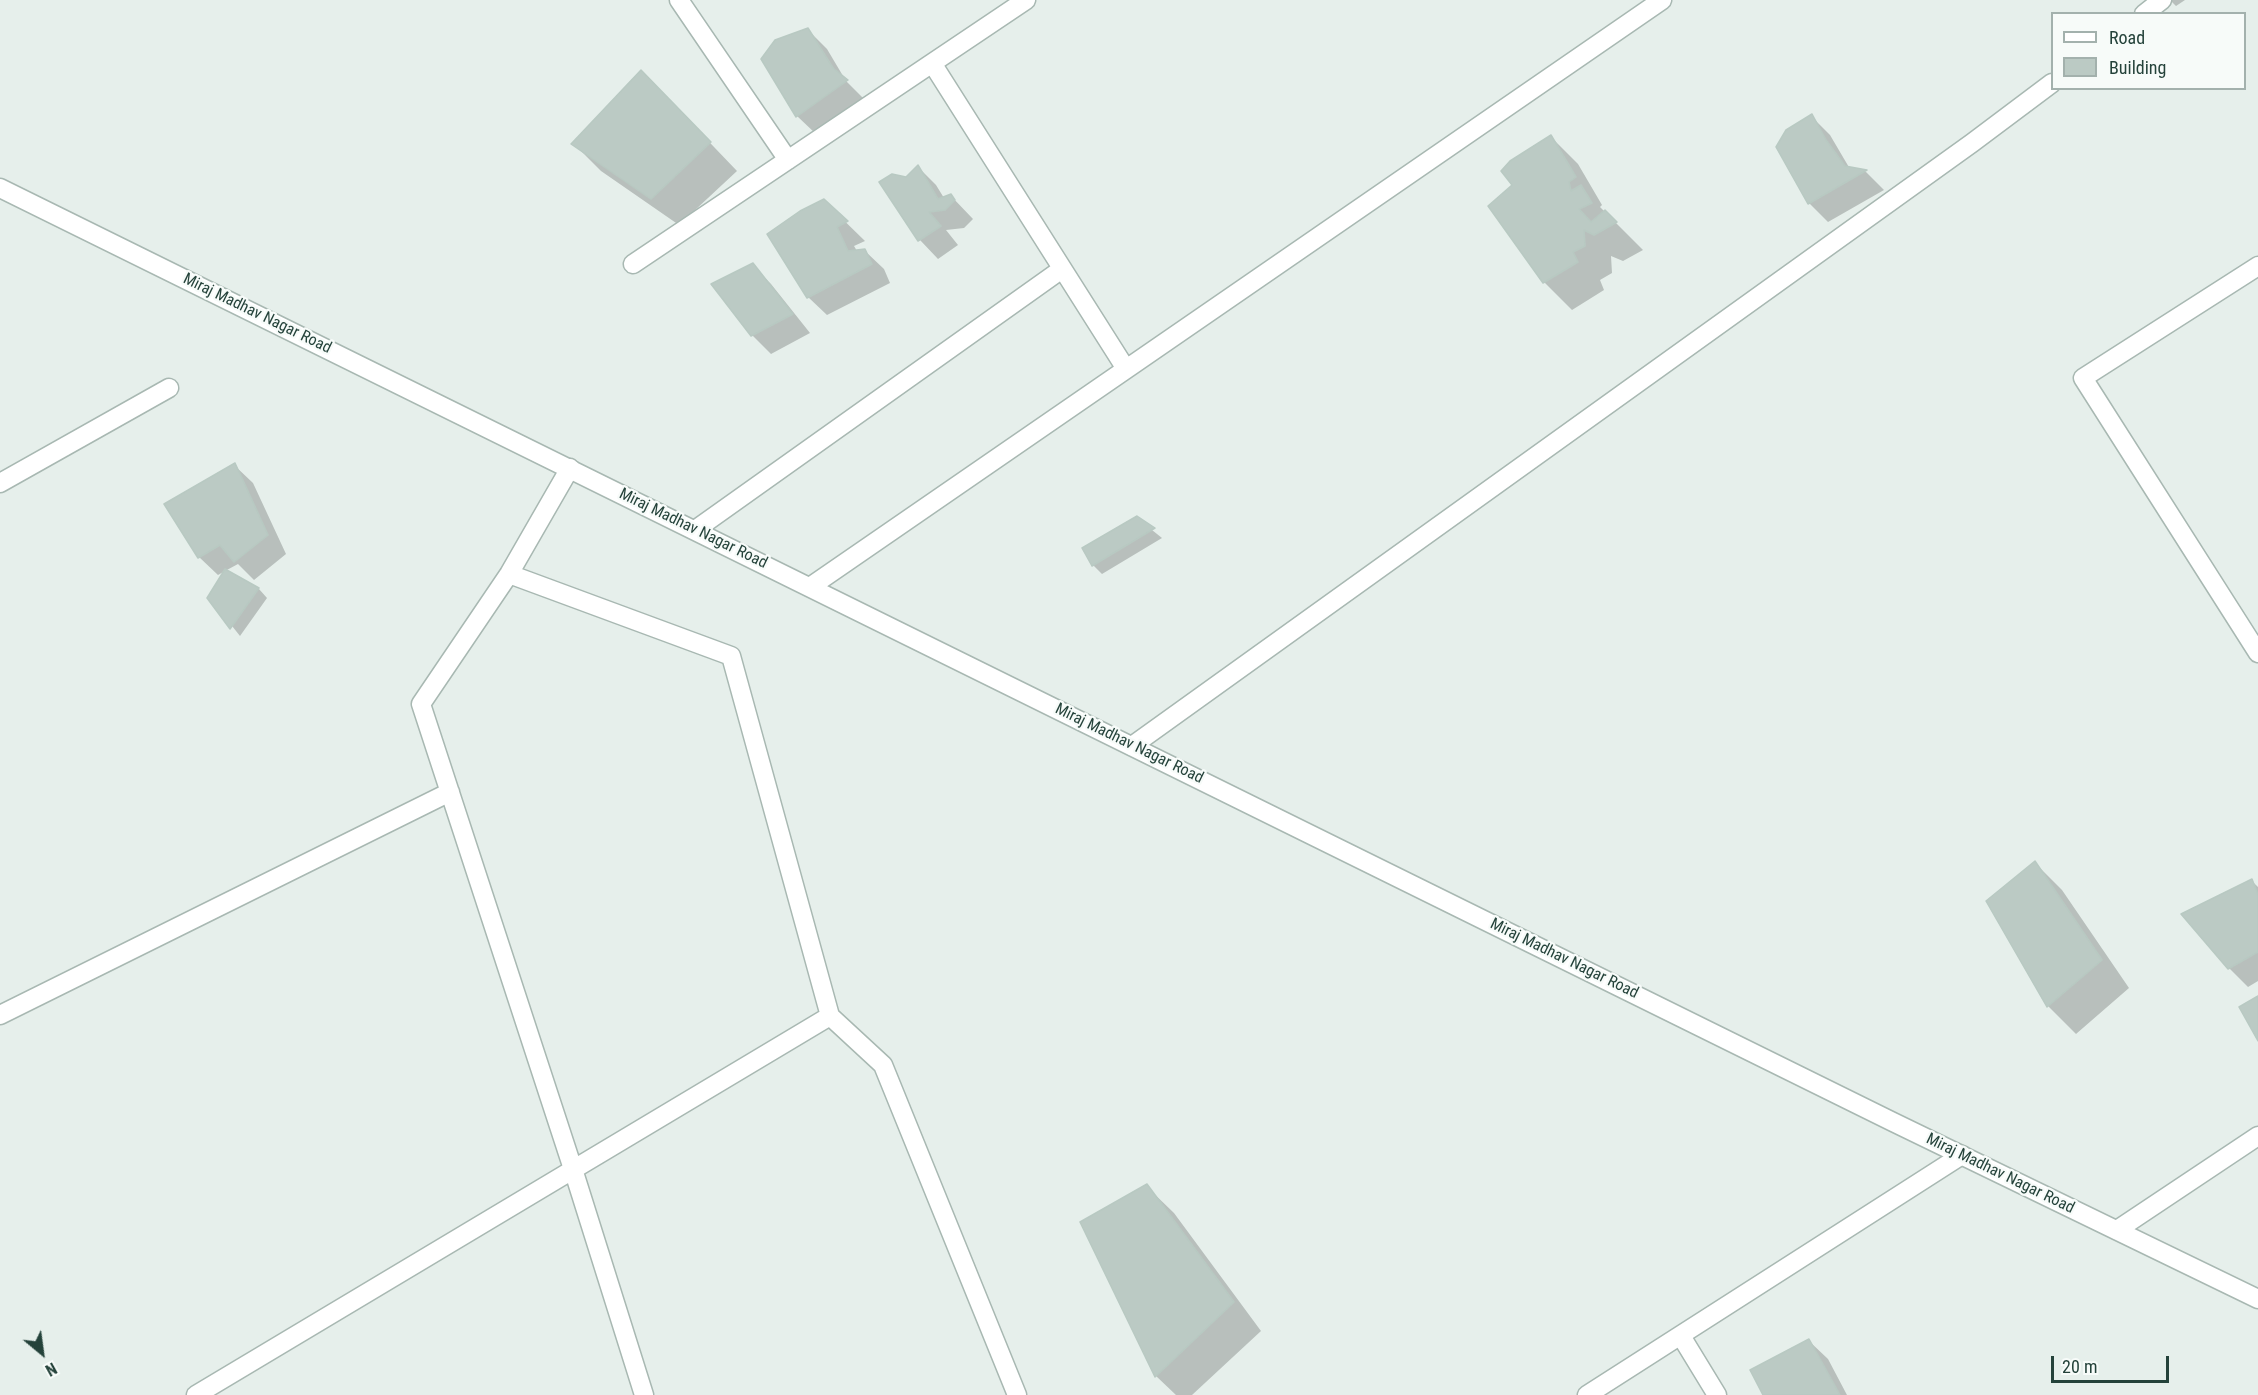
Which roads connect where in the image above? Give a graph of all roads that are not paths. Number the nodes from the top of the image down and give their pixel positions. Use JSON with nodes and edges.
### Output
{"nodes":[{"id":1,"x":680,"y":0,"type":"edge"},
{"id":2,"x":1026,"y":0,"type":"edge"},
{"id":3,"x":1662,"y":0,"type":"edge"},
{"id":4,"x":2162,"y":0,"type":"edge"},
{"id":5,"x":2147,"y":12,"type":"edge"},
{"id":6,"x":932,"y":63,"type":"junction"},
{"id":7,"x":2051,"y":83,"type":"edge"},
{"id":8,"x":789,"y":160,"type":"junction"},
{"id":9,"x":0,"y":188,"type":"edge"},
{"id":10,"x":633,"y":264,"type":"dead end"},
{"id":11,"x":2258,"y":266,"type":"edge"},
{"id":12,"x":1062,"y":269,"type":"junction"},
{"id":13,"x":1126,"y":369,"type":"junction"},
{"id":14,"x":169,"y":388,"type":"dead end"},
{"id":15,"x":570,"y":468,"type":"junction"},
{"id":16,"x":0,"y":483,"type":"edge"},
{"id":17,"x":695,"y":530,"type":"junction"},
{"id":18,"x":509,"y":574,"type":"junction"},
{"id":19,"x":810,"y":587,"type":"junction"},
{"id":20,"x":2258,"y":653,"type":"edge"},
{"id":21,"x":1132,"y":746,"type":"junction"},
{"id":22,"x":450,"y":792,"type":"junction"},
{"id":23,"x":0,"y":1015,"type":"edge"},
{"id":24,"x":830,"y":1016,"type":"junction"},
{"id":25,"x":2258,"y":1136,"type":"edge"},
{"id":26,"x":1962,"y":1155,"type":"junction"},
{"id":27,"x":573,"y":1169,"type":"junction"},
{"id":28,"x":2117,"y":1230,"type":"junction"},
{"id":29,"x":2258,"y":1299,"type":"edge"},
{"id":30,"x":1681,"y":1336,"type":"junction"},
{"id":31,"x":196,"y":1395,"type":"edge"},
{"id":32,"x":644,"y":1395,"type":"edge"},
{"id":33,"x":1017,"y":1395,"type":"edge"},
{"id":34,"x":1587,"y":1395,"type":"edge"},
{"id":35,"x":1717,"y":1395,"type":"edge"}],
"edges":[{"from":1,"to":8,"type":"street"},
{"from":2,"to":6,"type":"street"},
{"from":3,"to":13,"type":"street"},
{"from":4,"to":5,"type":"street"},
{"from":6,"to":8,"type":"street"},
{"from":6,"to":12,"type":"street"},
{"from":7,"to":21,"type":"street"},
{"from":8,"to":10,"type":"street"},
{"from":9,"to":15,"type":"street","name":"Miraj Madhav Nagar Road"},
{"from":11,"to":20,"type":"street"},
{"from":12,"to":13,"type":"street"},
{"from":12,"to":17,"type":"street"},
{"from":13,"to":19,"type":"street"},
{"from":14,"to":16,"type":"street"},
{"from":15,"to":17,"type":"street","name":"Miraj Madhav Nagar Road"},
{"from":15,"to":18,"type":"street"},
{"from":17,"to":19,"type":"street","name":"Miraj Madhav Nagar Road"},
{"from":18,"to":22,"type":"street"},
{"from":18,"to":24,"type":"street"},
{"from":19,"to":21,"type":"street","name":"Miraj Madhav Nagar Road"},
{"from":21,"to":26,"type":"street","name":"Miraj Madhav Nagar Road"},
{"from":22,"to":23,"type":"street"},
{"from":22,"to":27,"type":"street"},
{"from":24,"to":27,"type":"street"},
{"from":24,"to":33,"type":"street"},
{"from":25,"to":28,"type":"street"},
{"from":26,"to":28,"type":"street","name":"Miraj Madhav Nagar Road"},
{"from":26,"to":30,"type":"street"},
{"from":27,"to":31,"type":"street"},
{"from":27,"to":32,"type":"street"},
{"from":28,"to":29,"type":"street","name":"Miraj Madhav Nagar Road"},
{"from":30,"to":34,"type":"street"},
{"from":30,"to":35,"type":"street"}]}
